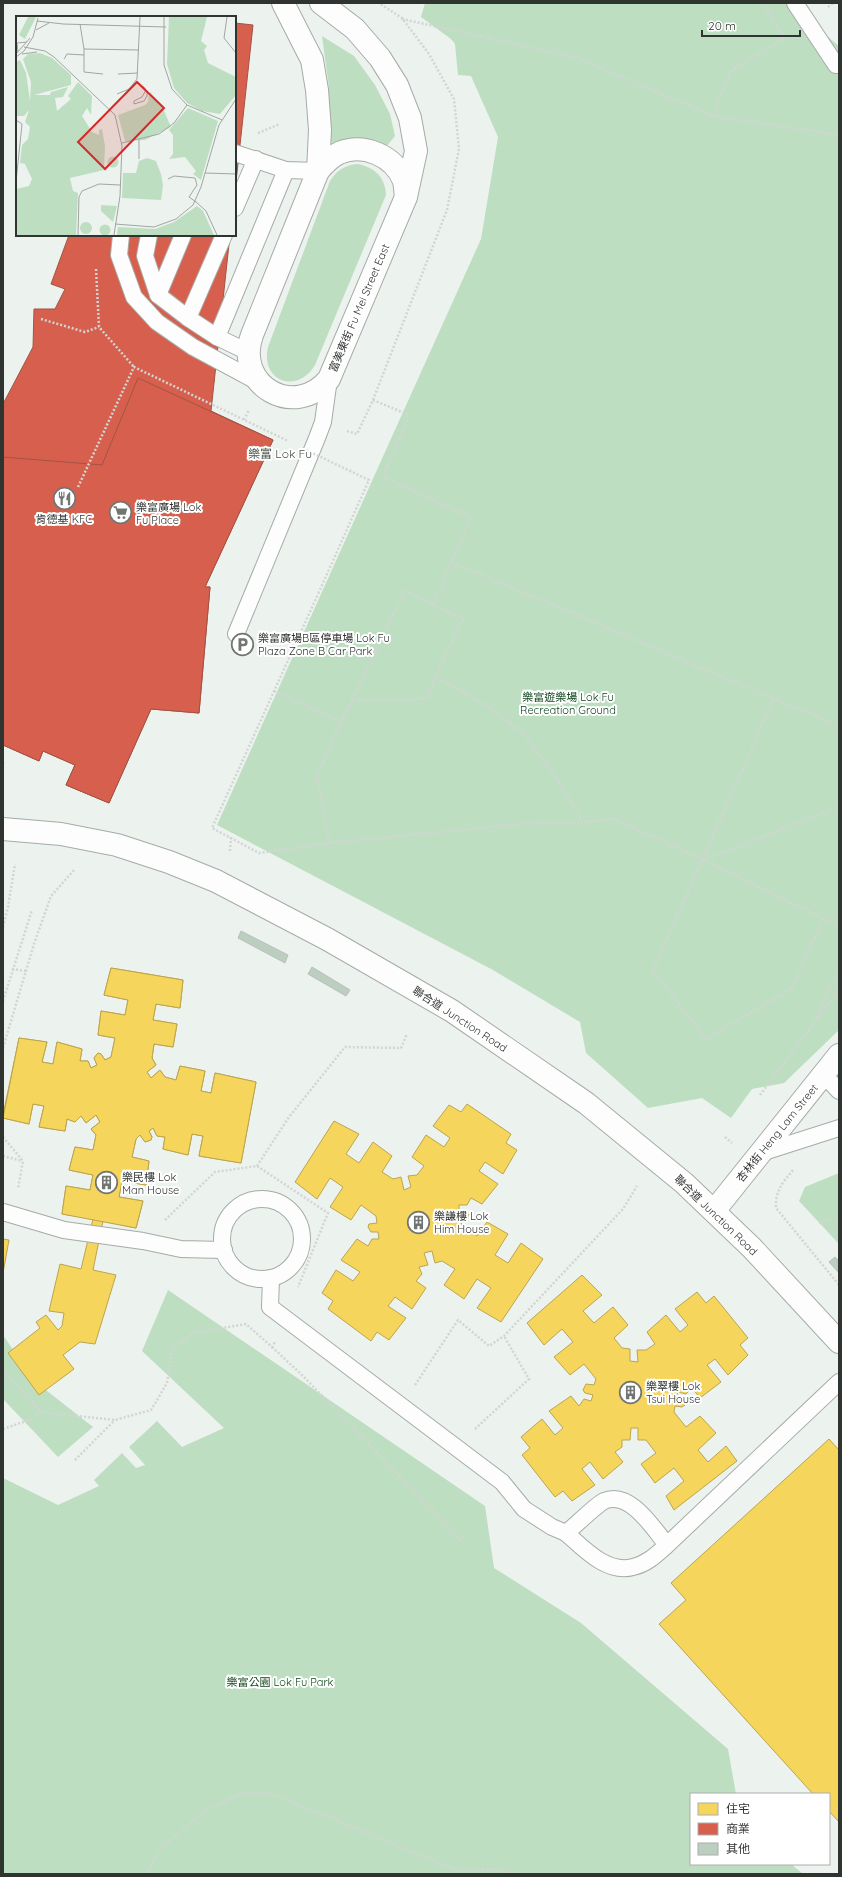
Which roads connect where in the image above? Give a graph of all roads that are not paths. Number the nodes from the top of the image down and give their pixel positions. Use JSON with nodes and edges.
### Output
{"nodes":[{"id":1,"x":282,"y":3,"type":"edge"},
{"id":2,"x":321,"y":3,"type":"edge"},
{"id":3,"x":794,"y":3,"type":"edge"},
{"id":4,"x":839,"y":65,"type":"edge"},
{"id":5,"x":236,"y":153,"type":"edge"},
{"id":6,"x":256,"y":159,"type":"junction"},
{"id":7,"x":286,"y":170,"type":"junction"},
{"id":8,"x":318,"y":171,"type":"junction"},
{"id":9,"x":406,"y":197,"type":"junction"},
{"id":10,"x":236,"y":206,"type":"edge"},
{"id":11,"x":121,"y":236,"type":"edge"},
{"id":12,"x":149,"y":236,"type":"edge"},
{"id":13,"x":183,"y":236,"type":"edge"},
{"id":14,"x":224,"y":236,"type":"edge"},
{"id":15,"x":158,"y":295,"type":"junction"},
{"id":16,"x":188,"y":318,"type":"junction"},
{"id":17,"x":217,"y":337,"type":"junction"},
{"id":18,"x":248,"y":352,"type":"junction"},
{"id":19,"x":329,"y":379,"type":"junction"},
{"id":20,"x":260,"y":383,"type":"junction"},
{"id":21,"x":236,"y":634,"type":"dead end"},
{"id":22,"x":3,"y":829,"type":"edge"},
{"id":23,"x":839,"y":1055,"type":"edge"},
{"id":24,"x":824,"y":1075,"type":"junction"},
{"id":25,"x":839,"y":1091,"type":"edge"},
{"id":26,"x":839,"y":1128,"type":"edge"},
{"id":27,"x":761,"y":1153,"type":"junction"},
{"id":28,"x":714,"y":1211,"type":"junction"},
{"id":29,"x":8,"y":1214,"type":"edge"},
{"id":30,"x":224,"y":1250,"type":"junction"},
{"id":31,"x":270,"y":1278,"type":"junction"},
{"id":32,"x":839,"y":1342,"type":"edge"},
{"id":33,"x":839,"y":1382,"type":"edge"},
{"id":34,"x":566,"y":1532,"type":"junction"},
{"id":35,"x":667,"y":1545,"type":"junction"}],
"edges":[{"from":1,"to":8,"type":"street","name":"富美東街 Fu Mei Street East"},
{"from":2,"to":9,"type":"street","name":"富美東街 Fu Mei Street East"},
{"from":3,"to":4,"type":"lane"},
{"from":5,"to":6,"type":"lane"},
{"from":6,"to":7,"type":"lane"},
{"from":6,"to":10,"type":"lane"},
{"from":7,"to":8,"type":"lane"},
{"from":7,"to":17,"type":"lane"},
{"from":8,"to":9,"type":"street","name":"富美東街 Fu Mei Street East"},
{"from":8,"to":18,"type":"street","name":"富美東街 Fu Mei Street East"},
{"from":9,"to":19,"type":"street","name":"富美東街 Fu Mei Street East"},
{"from":11,"to":20,"type":"lane"},
{"from":12,"to":15,"type":"lane"},
{"from":13,"to":15,"type":"lane"},
{"from":14,"to":16,"type":"lane"},
{"from":15,"to":16,"type":"lane"},
{"from":16,"to":17,"type":"lane"},
{"from":17,"to":18,"type":"lane"},
{"from":18,"to":20,"type":"street","name":"富美東街 Fu Mei Street East"},
{"from":19,"to":20,"type":"street","name":"富美東街 Fu Mei Street East"},
{"from":19,"to":21,"type":"lane"},
{"from":22,"to":28,"type":"street","name":"聯合道 Junction Road"},
{"from":23,"to":24,"type":"street","name":"杏林街 Heng Lam Street"},
{"from":24,"to":25,"type":"lane"},
{"from":24,"to":27,"type":"street","name":"杏林街 Heng Lam Street"},
{"from":26,"to":27,"type":"lane"},
{"from":27,"to":28,"type":"street","name":"杏林街 Heng Lam Street"},
{"from":28,"to":32,"type":"street","name":"聯合道 Junction Road"},
{"from":29,"to":30,"type":"lane"},
{"from":30,"to":31,"type":"lane"},
{"from":30,"to":31,"type":"lane"},
{"from":31,"to":34,"type":"lane"},
{"from":33,"to":35,"type":"lane"},
{"from":34,"to":35,"type":"lane"},
{"from":34,"to":35,"type":"lane"}]}
